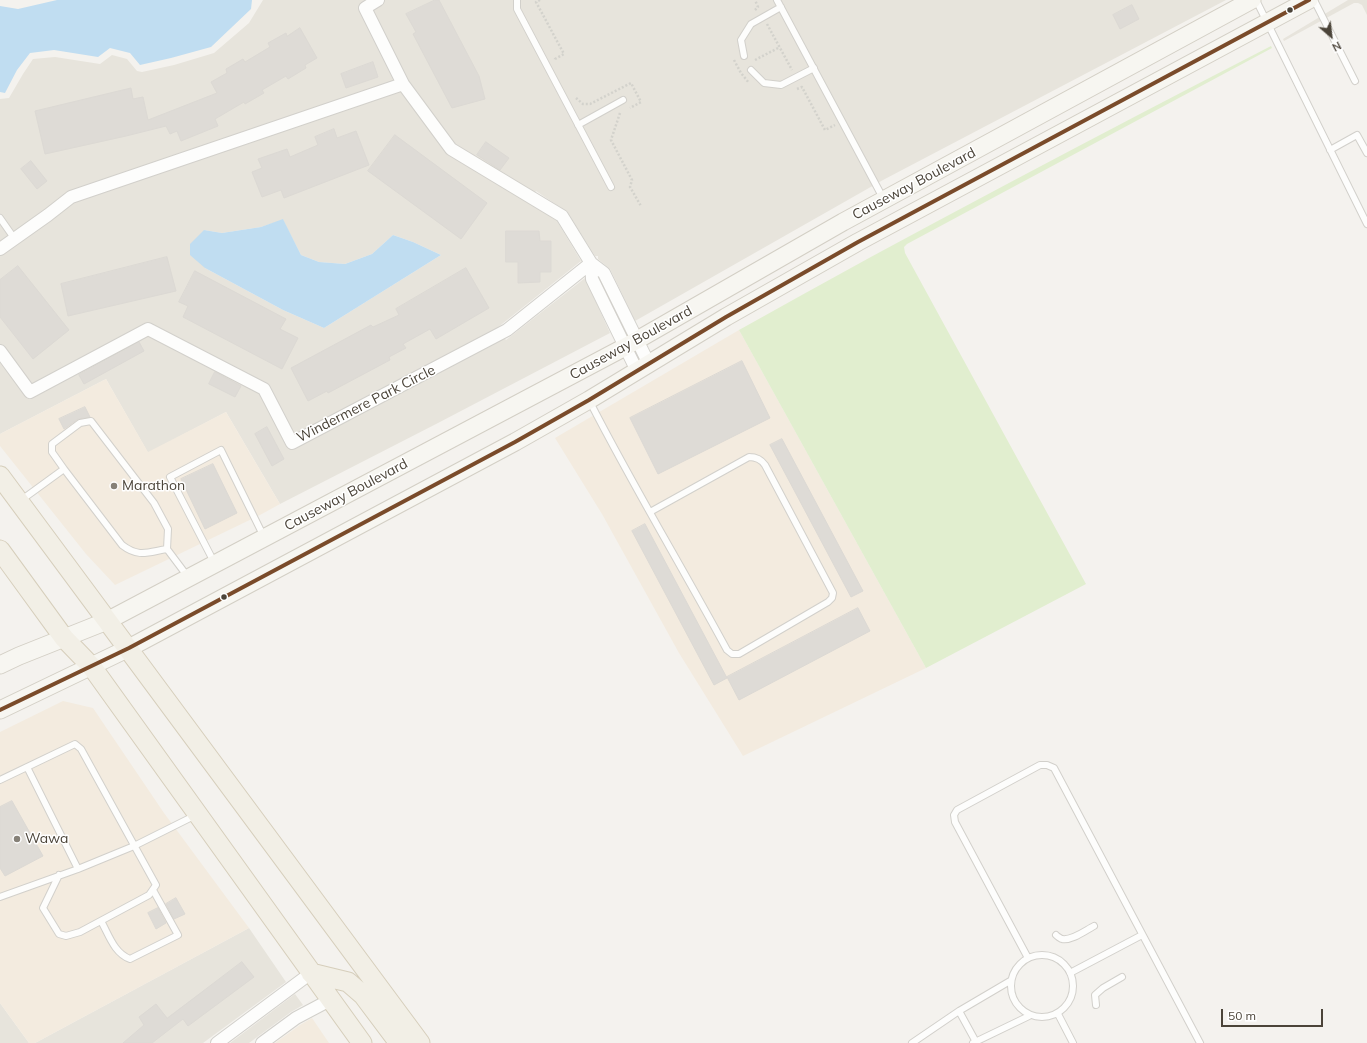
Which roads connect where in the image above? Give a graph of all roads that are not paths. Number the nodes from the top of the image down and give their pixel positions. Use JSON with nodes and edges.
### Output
{"nodes":[{"id":1,"x":378,"y":0,"type":"edge"},
{"id":2,"x":516,"y":0,"type":"edge"},
{"id":3,"x":777,"y":0,"type":"edge"},
{"id":4,"x":1252,"y":0,"type":"edge"},
{"id":5,"x":1256,"y":0,"type":"edge"},
{"id":6,"x":1309,"y":0,"type":"edge"},
{"id":7,"x":1314,"y":0,"type":"edge"},
{"id":8,"x":781,"y":7,"type":"junction"},
{"id":9,"x":1266,"y":22,"type":"junction"},
{"id":10,"x":744,"y":56,"type":"dead end"},
{"id":11,"x":814,"y":68,"type":"junction"},
{"id":12,"x":751,"y":70,"type":"dead end"},
{"id":13,"x":1355,"y":82,"type":"dead end"},
{"id":14,"x":403,"y":84,"type":"junction"},
{"id":15,"x":624,"y":100,"type":"dead end"},
{"id":16,"x":578,"y":125,"type":"junction"},
{"id":17,"x":1330,"y":150,"type":"junction"},
{"id":18,"x":1367,"y":153,"type":"edge"},
{"id":19,"x":611,"y":187,"type":"dead end"},
{"id":20,"x":884,"y":200,"type":"junction"},
{"id":21,"x":0,"y":218,"type":"edge"},
{"id":22,"x":1367,"y":224,"type":"edge"},
{"id":23,"x":14,"y":238,"type":"junction"},
{"id":24,"x":0,"y":249,"type":"edge"},
{"id":25,"x":591,"y":263,"type":"junction"},
{"id":26,"x":631,"y":344,"type":"junction"},
{"id":27,"x":0,"y":351,"type":"edge"},
{"id":28,"x":643,"y":367,"type":"junction"},
{"id":29,"x":589,"y":400,"type":"junction"},
{"id":30,"x":64,"y":469,"type":"junction"},
{"id":31,"x":0,"y":476,"type":"edge"},
{"id":32,"x":19,"y":501,"type":"junction"},
{"id":33,"x":650,"y":512,"type":"junction"},
{"id":34,"x":265,"y":538,"type":"junction"},
{"id":35,"x":167,"y":549,"type":"junction"},
{"id":36,"x":0,"y":550,"type":"edge"},
{"id":37,"x":215,"y":564,"type":"junction"},
{"id":38,"x":189,"y":578,"type":"junction"},
{"id":39,"x":107,"y":621,"type":"junction"},
{"id":40,"x":64,"y":638,"type":"junction"},
{"id":41,"x":129,"y":648,"type":"junction"},
{"id":42,"x":0,"y":665,"type":"edge"},
{"id":43,"x":92,"y":666,"type":"junction"},
{"id":44,"x":0,"y":710,"type":"edge"},
{"id":45,"x":27,"y":767,"type":"junction"},
{"id":46,"x":0,"y":780,"type":"edge"},
{"id":47,"x":197,"y":814,"type":"junction"},
{"id":48,"x":134,"y":846,"type":"junction"},
{"id":49,"x":78,"y":869,"type":"junction"},
{"id":50,"x":60,"y":875,"type":"junction"},
{"id":51,"x":153,"y":890,"type":"junction"},
{"id":52,"x":0,"y":897,"type":"edge"},
{"id":53,"x":101,"y":921,"type":"junction"},
{"id":54,"x":1094,"y":926,"type":"dead end"},
{"id":55,"x":1056,"y":935,"type":"dead end"},
{"id":56,"x":1142,"y":935,"type":"junction"},
{"id":57,"x":1028,"y":958,"type":"junction"},
{"id":58,"x":311,"y":973,"type":"junction"},
{"id":59,"x":1070,"y":973,"type":"junction"},
{"id":60,"x":1122,"y":977,"type":"dead end"},
{"id":61,"x":1010,"y":980,"type":"junction"},
{"id":62,"x":330,"y":1000,"type":"junction"},
{"id":63,"x":1096,"y":1005,"type":"dead end"},
{"id":64,"x":959,"y":1011,"type":"junction"},
{"id":65,"x":1058,"y":1014,"type":"junction"},
{"id":66,"x":1029,"y":1016,"type":"junction"},
{"id":67,"x":975,"y":1042,"type":"edge"},
{"id":68,"x":216,"y":1043,"type":"edge"},
{"id":69,"x":262,"y":1043,"type":"edge"},
{"id":70,"x":362,"y":1043,"type":"edge"},
{"id":71,"x":399,"y":1043,"type":"edge"},
{"id":72,"x":420,"y":1043,"type":"edge"},
{"id":73,"x":912,"y":1043,"type":"edge"},
{"id":74,"x":1073,"y":1043,"type":"edge"},
{"id":75,"x":1200,"y":1043,"type":"edge"}],
"edges":[{"from":1,"to":14,"type":"street"},
{"from":2,"to":16,"type":"lane"},
{"from":3,"to":8,"type":"lane"},
{"from":4,"to":20,"type":"main road","name":"Causeway Boulevard"},
{"from":5,"to":9,"type":"lane"},
{"from":6,"to":9,"type":"main road","name":"Causeway Boulevard"},
{"from":7,"to":13,"type":"lane"},
{"from":8,"to":10,"type":"lane"},
{"from":8,"to":11,"type":"lane"},
{"from":9,"to":17,"type":"lane"},
{"from":9,"to":28,"type":"main road","name":"Causeway Boulevard"},
{"from":11,"to":12,"type":"lane"},
{"from":11,"to":20,"type":"lane"},
{"from":14,"to":23,"type":"street"},
{"from":14,"to":25,"type":"street"},
{"from":15,"to":16,"type":"lane"},
{"from":16,"to":19,"type":"lane"},
{"from":17,"to":18,"type":"lane"},
{"from":17,"to":22,"type":"lane"},
{"from":20,"to":26,"type":"main road","name":"Causeway Boulevard"},
{"from":21,"to":23,"type":"lane"},
{"from":23,"to":24,"type":"street"},
{"from":25,"to":26,"type":"street"},
{"from":25,"to":27,"type":"street","name":"Windermere Park Circle"},
{"from":26,"to":28,"type":"street"},
{"from":26,"to":34,"type":"main road","name":"Causeway Boulevard"},
{"from":28,"to":29,"type":"main road","name":"Causeway Boulevard"},
{"from":29,"to":33,"type":"lane"},
{"from":29,"to":41,"type":"main road","name":"Causeway Boulevard"},
{"from":30,"to":32,"type":"lane"},
{"from":30,"to":35,"type":"lane"},
{"from":30,"to":35,"type":"lane"},
{"from":31,"to":32,"type":"main road"},
{"from":32,"to":39,"type":"main road"},
{"from":33,"to":33,"type":"lane"},
{"from":34,"to":37,"type":"main road","name":"Causeway Boulevard"},
{"from":34,"to":37,"type":"lane"},
{"from":35,"to":38,"type":"lane"},
{"from":36,"to":40,"type":"main road"},
{"from":37,"to":38,"type":"main road","name":"Causeway Boulevard"},
{"from":38,"to":39,"type":"main road","name":"Causeway Boulevard"},
{"from":39,"to":40,"type":"main road","name":"Causeway Boulevard"},
{"from":39,"to":41,"type":"main road"},
{"from":40,"to":42,"type":"main road","name":"Causeway Boulevard"},
{"from":40,"to":43,"type":"main road"},
{"from":41,"to":43,"type":"main road","name":"Causeway Boulevard"},
{"from":41,"to":72,"type":"main road"},
{"from":43,"to":44,"type":"main road","name":"Causeway Boulevard"},
{"from":43,"to":47,"type":"main road"},
{"from":45,"to":46,"type":"lane"},
{"from":45,"to":48,"type":"lane"},
{"from":45,"to":49,"type":"lane"},
{"from":47,"to":48,"type":"lane"},
{"from":47,"to":58,"type":"main road"},
{"from":48,"to":49,"type":"lane"},
{"from":48,"to":51,"type":"lane"},
{"from":49,"to":50,"type":"lane"},
{"from":50,"to":52,"type":"lane"},
{"from":50,"to":53,"type":"lane"},
{"from":51,"to":53,"type":"lane"},
{"from":51,"to":53,"type":"lane"},
{"from":54,"to":55,"type":"lane"},
{"from":56,"to":57,"type":"lane"},
{"from":56,"to":59,"type":"lane"},
{"from":56,"to":75,"type":"lane"},
{"from":57,"to":59,"type":"lane"},
{"from":57,"to":61,"type":"lane"},
{"from":58,"to":62,"type":"main road"},
{"from":58,"to":68,"type":"street"},
{"from":58,"to":71,"type":"main road"},
{"from":59,"to":65,"type":"lane"},
{"from":60,"to":63,"type":"lane"},
{"from":61,"to":64,"type":"lane"},
{"from":61,"to":66,"type":"lane"},
{"from":62,"to":69,"type":"street"},
{"from":62,"to":70,"type":"main road"},
{"from":64,"to":67,"type":"lane"},
{"from":64,"to":73,"type":"lane"},
{"from":65,"to":66,"type":"lane"},
{"from":65,"to":74,"type":"lane"},
{"from":66,"to":67,"type":"lane"}]}
